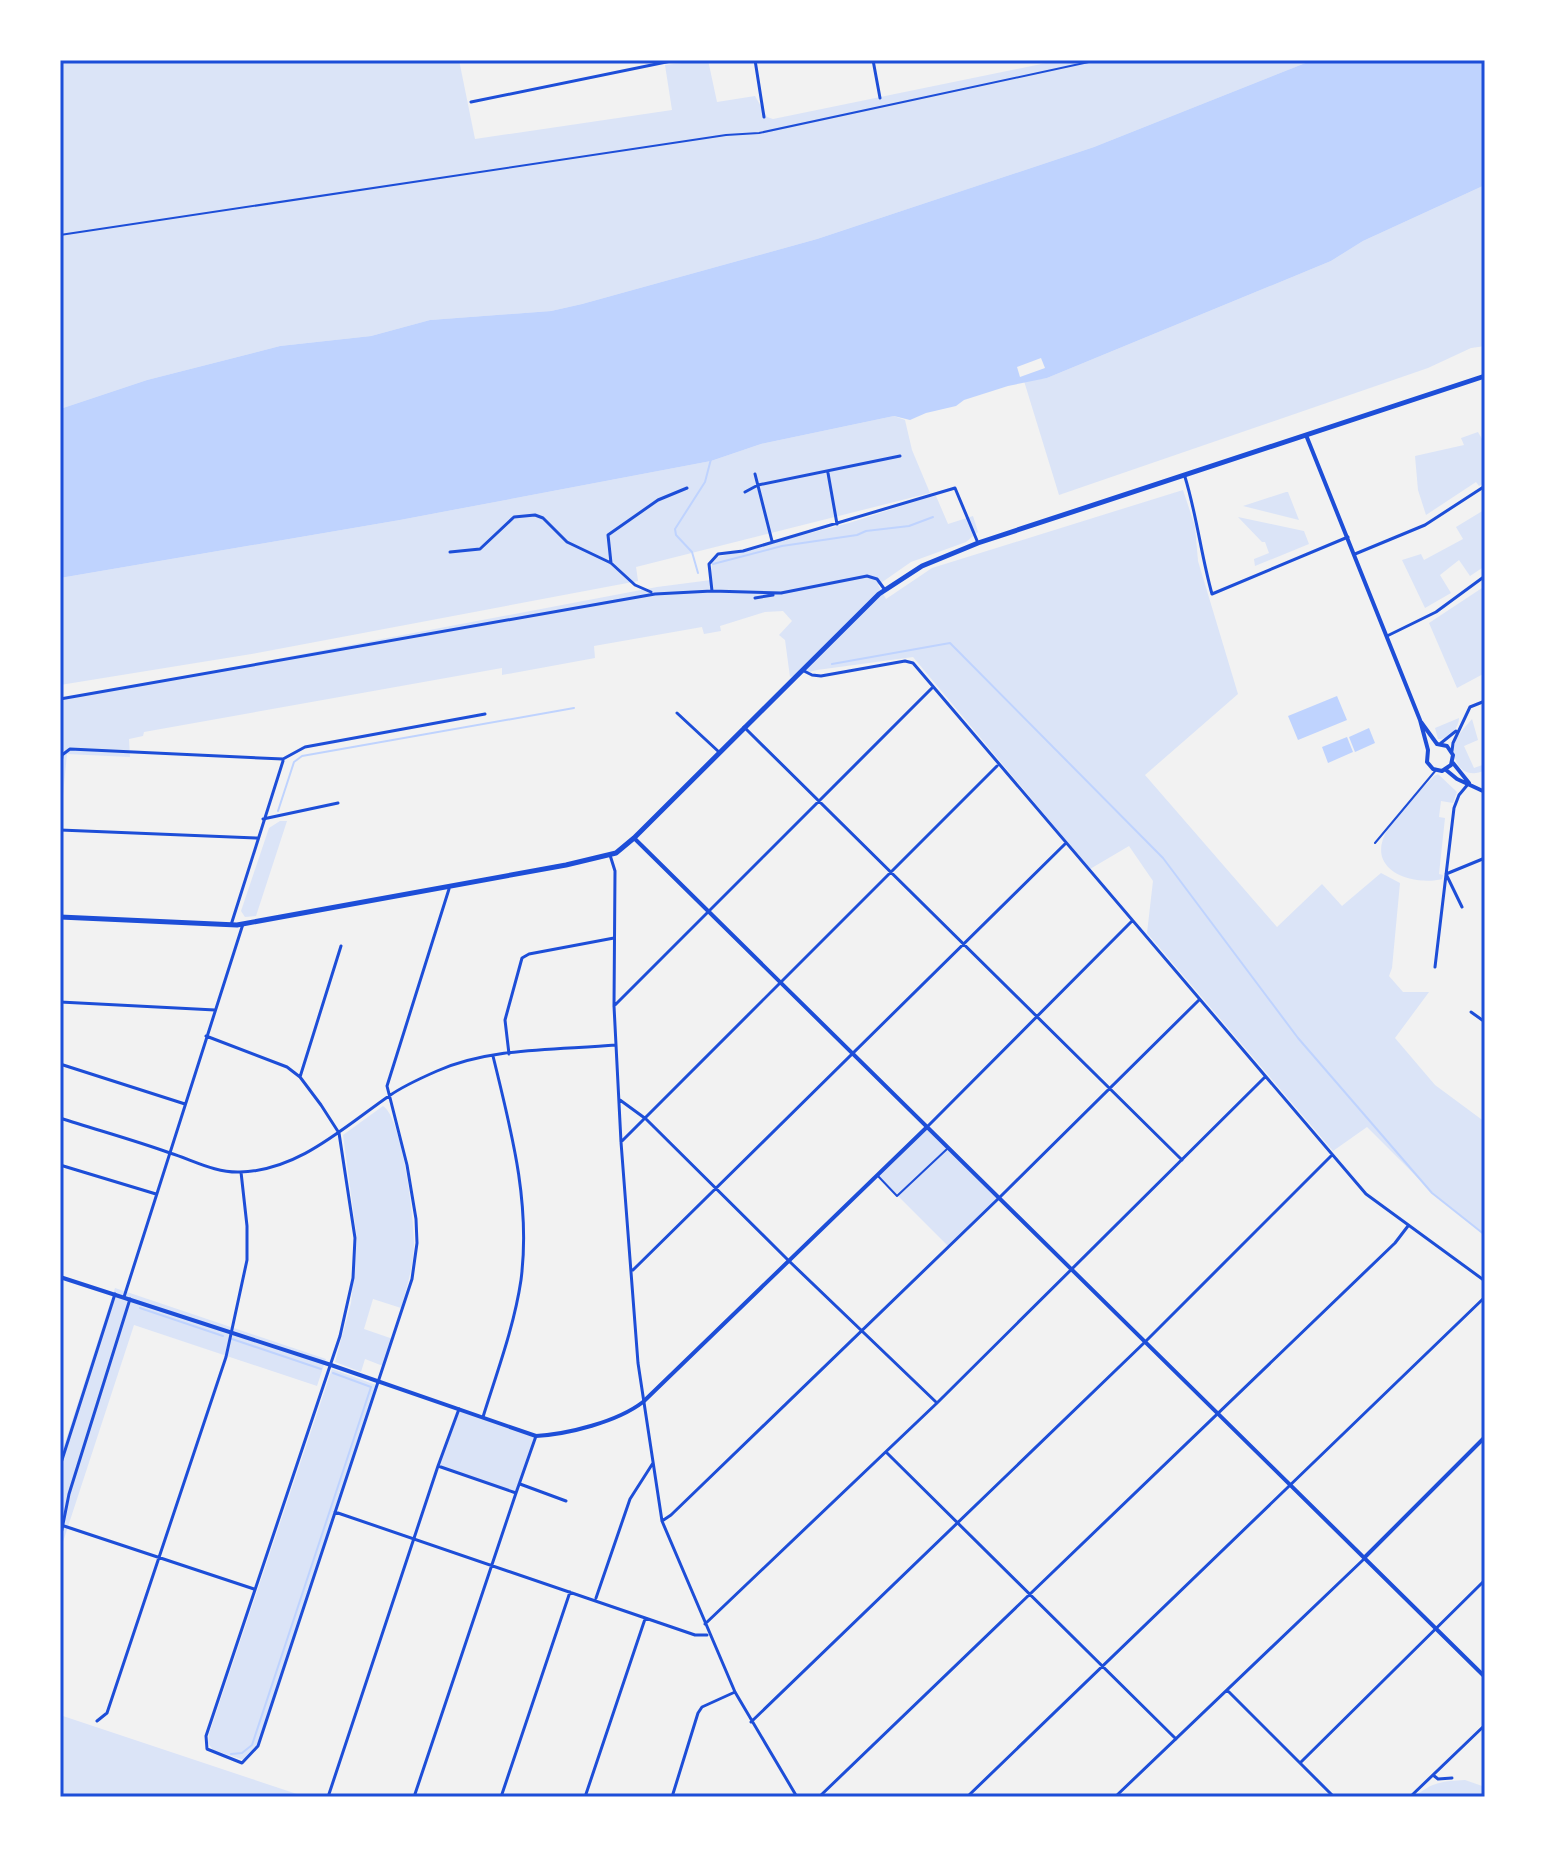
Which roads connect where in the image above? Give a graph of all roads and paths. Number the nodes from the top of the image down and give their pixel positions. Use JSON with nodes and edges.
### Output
{"nodes":[{"id":1,"x":676,"y":60,"type":"edge"},
{"id":2,"x":755,"y":60,"type":"edge"},
{"id":3,"x":873,"y":60,"type":"edge"},
{"id":4,"x":1098,"y":60,"type":"edge"},
{"id":5,"x":880,"y":98,"type":"dead end"},
{"id":6,"x":471,"y":102,"type":"dead end"},
{"id":7,"x":764,"y":117,"type":"dead end"},
{"id":8,"x":60,"y":235,"type":"edge"},
{"id":9,"x":1485,"y":376,"type":"edge"},
{"id":10,"x":1306,"y":435,"type":"junction"},
{"id":11,"x":900,"y":456,"type":"dead end"},
{"id":12,"x":827,"y":472,"type":"junction"},
{"id":13,"x":755,"y":474,"type":"dead end"},
{"id":14,"x":1184,"y":476,"type":"junction"},
{"id":15,"x":758,"y":485,"type":"junction"},
{"id":16,"x":1485,"y":486,"type":"edge"},
{"id":17,"x":687,"y":488,"type":"dead end"},
{"id":18,"x":745,"y":492,"type":"dead end"},
{"id":19,"x":837,"y":524,"type":"junction"},
{"id":20,"x":1348,"y":537,"type":"junction"},
{"id":21,"x":772,"y":541,"type":"junction"},
{"id":22,"x":978,"y":543,"type":"junction"},
{"id":23,"x":450,"y":552,"type":"dead end"},
{"id":24,"x":1355,"y":554,"type":"junction"},
{"id":25,"x":611,"y":563,"type":"junction"},
{"id":26,"x":1485,"y":576,"type":"edge"},
{"id":27,"x":885,"y":590,"type":"junction"},
{"id":28,"x":712,"y":591,"type":"junction"},
{"id":29,"x":782,"y":593,"type":"junction"},
{"id":30,"x":655,"y":594,"type":"junction"},
{"id":31,"x":755,"y":598,"type":"dead end"},
{"id":32,"x":1387,"y":636,"type":"junction"},
{"id":33,"x":804,"y":668,"type":"junction"},
{"id":34,"x":933,"y":687,"type":"junction"},
{"id":35,"x":60,"y":699,"type":"edge"},
{"id":36,"x":1485,"y":701,"type":"edge"},
{"id":37,"x":677,"y":713,"type":"dead end"},
{"id":38,"x":485,"y":714,"type":"dead end"},
{"id":39,"x":1420,"y":720,"type":"junction"},
{"id":40,"x":744,"y":727,"type":"junction"},
{"id":41,"x":1459,"y":729,"type":"junction"},
{"id":42,"x":1439,"y":744,"type":"junction"},
{"id":43,"x":1428,"y":750,"type":"junction"},
{"id":44,"x":1452,"y":751,"type":"junction"},
{"id":45,"x":719,"y":752,"type":"junction"},
{"id":46,"x":283,"y":759,"type":"junction"},
{"id":47,"x":1453,"y":762,"type":"junction"},
{"id":48,"x":998,"y":765,"type":"junction"},
{"id":49,"x":1446,"y":769,"type":"junction"},
{"id":50,"x":1436,"y":770,"type":"junction"},
{"id":51,"x":60,"y":773,"type":"edge"},
{"id":52,"x":1469,"y":783,"type":"junction"},
{"id":53,"x":1485,"y":792,"type":"edge"},
{"id":54,"x":819,"y":801,"type":"junction"},
{"id":55,"x":338,"y":803,"type":"dead end"},
{"id":56,"x":263,"y":819,"type":"junction"},
{"id":57,"x":60,"y":830,"type":"edge"},
{"id":58,"x":257,"y":838,"type":"junction"},
{"id":59,"x":634,"y":838,"type":"junction"},
{"id":60,"x":1066,"y":843,"type":"junction"},
{"id":61,"x":1375,"y":843,"type":"dead end"},
{"id":62,"x":610,"y":855,"type":"junction"},
{"id":63,"x":1485,"y":858,"type":"edge"},
{"id":64,"x":891,"y":874,"type":"junction"},
{"id":65,"x":1446,"y":874,"type":"junction"},
{"id":66,"x":449,"y":887,"type":"junction"},
{"id":67,"x":1462,"y":907,"type":"dead end"},
{"id":68,"x":708,"y":911,"type":"junction"},
{"id":69,"x":60,"y":917,"type":"edge"},
{"id":70,"x":1132,"y":921,"type":"junction"},
{"id":71,"x":243,"y":924,"type":"junction"},
{"id":72,"x":231,"y":925,"type":"junction"},
{"id":73,"x":614,"y":938,"type":"junction"},
{"id":74,"x":963,"y":945,"type":"junction"},
{"id":75,"x":341,"y":946,"type":"dead end"},
{"id":76,"x":1435,"y":967,"type":"dead end"},
{"id":77,"x":781,"y":983,"type":"junction"},
{"id":78,"x":1199,"y":1000,"type":"junction"},
{"id":79,"x":60,"y":1002,"type":"edge"},
{"id":80,"x":614,"y":1006,"type":"junction"},
{"id":81,"x":215,"y":1010,"type":"junction"},
{"id":82,"x":1471,"y":1012,"type":"dead end"},
{"id":83,"x":1036,"y":1017,"type":"junction"},
{"id":84,"x":1485,"y":1022,"type":"edge"},
{"id":85,"x":206,"y":1036,"type":"junction"},
{"id":86,"x":616,"y":1045,"type":"junction"},
{"id":87,"x":509,"y":1054,"type":"junction"},
{"id":88,"x":853,"y":1054,"type":"junction"},
{"id":89,"x":493,"y":1056,"type":"junction"},
{"id":90,"x":60,"y":1064,"type":"edge"},
{"id":91,"x":300,"y":1077,"type":"junction"},
{"id":92,"x":1265,"y":1077,"type":"junction"},
{"id":93,"x":1109,"y":1088,"type":"junction"},
{"id":94,"x":389,"y":1095,"type":"junction"},
{"id":95,"x":620,"y":1100,"type":"junction"},
{"id":96,"x":185,"y":1104,"type":"junction"},
{"id":97,"x":60,"y":1118,"type":"edge"},
{"id":98,"x":646,"y":1119,"type":"junction"},
{"id":99,"x":927,"y":1127,"type":"junction"},
{"id":100,"x":339,"y":1133,"type":"junction"},
{"id":101,"x":621,"y":1142,"type":"junction"},
{"id":102,"x":947,"y":1148,"type":"junction"},
{"id":103,"x":170,"y":1152,"type":"junction"},
{"id":104,"x":1332,"y":1155,"type":"junction"},
{"id":105,"x":1182,"y":1161,"type":"junction"},
{"id":106,"x":60,"y":1165,"type":"edge"},
{"id":107,"x":241,"y":1172,"type":"junction"},
{"id":108,"x":877,"y":1175,"type":"junction"},
{"id":109,"x":718,"y":1188,"type":"junction"},
{"id":110,"x":156,"y":1194,"type":"junction"},
{"id":111,"x":999,"y":1198,"type":"junction"},
{"id":112,"x":1409,"y":1225,"type":"junction"},
{"id":113,"x":789,"y":1261,"type":"junction"},
{"id":114,"x":1072,"y":1270,"type":"junction"},
{"id":115,"x":632,"y":1272,"type":"junction"},
{"id":116,"x":60,"y":1277,"type":"edge"},
{"id":117,"x":1485,"y":1281,"type":"edge"},
{"id":118,"x":115,"y":1294,"type":"junction"},
{"id":119,"x":1485,"y":1297,"type":"edge"},
{"id":120,"x":127,"y":1298,"type":"junction"},
{"id":121,"x":232,"y":1332,"type":"junction"},
{"id":122,"x":863,"y":1332,"type":"junction"},
{"id":123,"x":1145,"y":1342,"type":"junction"},
{"id":124,"x":331,"y":1365,"type":"junction"},
{"id":125,"x":380,"y":1382,"type":"junction"},
{"id":126,"x":643,"y":1402,"type":"junction"},
{"id":127,"x":937,"y":1403,"type":"junction"},
{"id":128,"x":459,"y":1409,"type":"junction"},
{"id":129,"x":1218,"y":1414,"type":"junction"},
{"id":130,"x":483,"y":1417,"type":"junction"},
{"id":131,"x":536,"y":1436,"type":"junction"},
{"id":132,"x":1485,"y":1437,"type":"edge"},
{"id":133,"x":886,"y":1452,"type":"junction"},
{"id":134,"x":653,"y":1463,"type":"junction"},
{"id":135,"x":60,"y":1466,"type":"edge"},
{"id":136,"x":438,"y":1466,"type":"junction"},
{"id":137,"x":520,"y":1484,"type":"junction"},
{"id":138,"x":1291,"y":1486,"type":"junction"},
{"id":139,"x":516,"y":1493,"type":"junction"},
{"id":140,"x":566,"y":1501,"type":"dead end"},
{"id":141,"x":335,"y":1512,"type":"junction"},
{"id":142,"x":662,"y":1521,"type":"junction"},
{"id":143,"x":957,"y":1524,"type":"junction"},
{"id":144,"x":64,"y":1526,"type":"junction"},
{"id":145,"x":415,"y":1538,"type":"junction"},
{"id":146,"x":60,"y":1539,"type":"edge"},
{"id":147,"x":159,"y":1557,"type":"junction"},
{"id":148,"x":1364,"y":1558,"type":"junction"},
{"id":149,"x":492,"y":1565,"type":"junction"},
{"id":150,"x":1485,"y":1580,"type":"edge"},
{"id":151,"x":255,"y":1589,"type":"junction"},
{"id":152,"x":571,"y":1591,"type":"junction"},
{"id":153,"x":1031,"y":1595,"type":"junction"},
{"id":154,"x":596,"y":1599,"type":"junction"},
{"id":155,"x":646,"y":1618,"type":"junction"},
{"id":156,"x":705,"y":1624,"type":"junction"},
{"id":157,"x":1436,"y":1629,"type":"junction"},
{"id":158,"x":709,"y":1635,"type":"junction"},
{"id":159,"x":1103,"y":1666,"type":"junction"},
{"id":160,"x":1485,"y":1677,"type":"edge"},
{"id":161,"x":1227,"y":1690,"type":"junction"},
{"id":162,"x":735,"y":1692,"type":"junction"},
{"id":163,"x":97,"y":1721,"type":"dead end"},
{"id":164,"x":751,"y":1722,"type":"junction"},
{"id":165,"x":1485,"y":1725,"type":"edge"},
{"id":166,"x":1176,"y":1739,"type":"junction"},
{"id":167,"x":1300,"y":1763,"type":"junction"},
{"id":168,"x":1433,"y":1775,"type":"junction"},
{"id":169,"x":1452,"y":1778,"type":"dead end"},
{"id":170,"x":328,"y":1797,"type":"edge"},
{"id":171,"x":414,"y":1797,"type":"edge"},
{"id":172,"x":501,"y":1797,"type":"edge"},
{"id":173,"x":585,"y":1797,"type":"edge"},
{"id":174,"x":672,"y":1797,"type":"edge"},
{"id":175,"x":797,"y":1797,"type":"edge"},
{"id":176,"x":819,"y":1797,"type":"edge"},
{"id":177,"x":967,"y":1797,"type":"edge"},
{"id":178,"x":1115,"y":1797,"type":"edge"},
{"id":179,"x":1334,"y":1797,"type":"edge"},
{"id":180,"x":1410,"y":1797,"type":"edge"}],
"edges":[{"from":1,"to":6,"type":"street"},
{"from":2,"to":7,"type":"street"},
{"from":3,"to":5,"type":"street"},
{"from":4,"to":8,"type":"lane"},
{"from":9,"to":10,"type":"main road"},
{"from":10,"to":14,"type":"main road"},
{"from":10,"to":20,"type":"street"},
{"from":11,"to":12,"type":"street"},
{"from":12,"to":15,"type":"street"},
{"from":12,"to":19,"type":"street"},
{"from":13,"to":15,"type":"street"},
{"from":14,"to":20,"type":"street"},
{"from":14,"to":22,"type":"main road"},
{"from":15,"to":18,"type":"street"},
{"from":15,"to":21,"type":"street"},
{"from":16,"to":24,"type":"street"},
{"from":17,"to":25,"type":"street"},
{"from":19,"to":21,"type":"street"},
{"from":19,"to":22,"type":"street"},
{"from":20,"to":24,"type":"street"},
{"from":21,"to":28,"type":"street"},
{"from":22,"to":27,"type":"main road"},
{"from":23,"to":25,"type":"street"},
{"from":24,"to":32,"type":"street"},
{"from":25,"to":30,"type":"street"},
{"from":26,"to":32,"type":"street"},
{"from":27,"to":29,"type":"street"},
{"from":27,"to":33,"type":"main road"},
{"from":28,"to":29,"type":"street"},
{"from":28,"to":30,"type":"street"},
{"from":29,"to":31,"type":"street"},
{"from":30,"to":35,"type":"street"},
{"from":32,"to":39,"type":"street"},
{"from":33,"to":34,"type":"street"},
{"from":33,"to":40,"type":"main road"},
{"from":34,"to":48,"type":"street"},
{"from":34,"to":54,"type":"street"},
{"from":36,"to":41,"type":"street"},
{"from":37,"to":45,"type":"street"},
{"from":38,"to":46,"type":"street"},
{"from":39,"to":42,"type":"street"},
{"from":39,"to":43,"type":"street"},
{"from":40,"to":45,"type":"main road"},
{"from":40,"to":54,"type":"street"},
{"from":41,"to":42,"type":"street"},
{"from":41,"to":44,"type":"street"},
{"from":42,"to":43,"type":"street"},
{"from":42,"to":44,"type":"street"},
{"from":43,"to":50,"type":"street"},
{"from":44,"to":47,"type":"street"},
{"from":45,"to":59,"type":"main road"},
{"from":46,"to":51,"type":"street"},
{"from":46,"to":56,"type":"street"},
{"from":47,"to":49,"type":"street"},
{"from":47,"to":52,"type":"street"},
{"from":48,"to":60,"type":"street"},
{"from":48,"to":64,"type":"street"},
{"from":49,"to":50,"type":"street"},
{"from":49,"to":52,"type":"street"},
{"from":50,"to":61,"type":"lane"},
{"from":52,"to":53,"type":"street"},
{"from":52,"to":65,"type":"street"},
{"from":54,"to":64,"type":"street"},
{"from":54,"to":68,"type":"street"},
{"from":55,"to":56,"type":"street"},
{"from":56,"to":58,"type":"street"},
{"from":57,"to":58,"type":"street"},
{"from":58,"to":72,"type":"street"},
{"from":59,"to":62,"type":"main road"},
{"from":59,"to":68,"type":"street"},
{"from":60,"to":70,"type":"street"},
{"from":60,"to":74,"type":"street"},
{"from":62,"to":66,"type":"main road"},
{"from":62,"to":73,"type":"street"},
{"from":63,"to":65,"type":"street"},
{"from":64,"to":74,"type":"street"},
{"from":64,"to":77,"type":"street"},
{"from":65,"to":67,"type":"street"},
{"from":65,"to":76,"type":"street"},
{"from":66,"to":71,"type":"main road"},
{"from":66,"to":94,"type":"street"},
{"from":68,"to":77,"type":"street"},
{"from":68,"to":80,"type":"street"},
{"from":69,"to":72,"type":"main road"},
{"from":70,"to":78,"type":"street"},
{"from":70,"to":83,"type":"street"},
{"from":71,"to":72,"type":"main road"},
{"from":71,"to":81,"type":"street"},
{"from":73,"to":80,"type":"street"},
{"from":73,"to":87,"type":"street"},
{"from":74,"to":83,"type":"street"},
{"from":74,"to":88,"type":"street"},
{"from":75,"to":91,"type":"street"},
{"from":77,"to":88,"type":"street"},
{"from":77,"to":98,"type":"street"},
{"from":78,"to":92,"type":"street"},
{"from":78,"to":93,"type":"street"},
{"from":79,"to":81,"type":"street"},
{"from":80,"to":86,"type":"street"},
{"from":81,"to":85,"type":"street"},
{"from":82,"to":84,"type":"street"},
{"from":83,"to":93,"type":"street"},
{"from":83,"to":99,"type":"street"},
{"from":85,"to":91,"type":"street"},
{"from":85,"to":96,"type":"street"},
{"from":86,"to":87,"type":"street"},
{"from":86,"to":95,"type":"street"},
{"from":87,"to":89,"type":"street"},
{"from":88,"to":99,"type":"street"},
{"from":88,"to":109,"type":"street"},
{"from":89,"to":94,"type":"street"},
{"from":89,"to":130,"type":"street"},
{"from":90,"to":96,"type":"street"},
{"from":91,"to":100,"type":"street"},
{"from":92,"to":104,"type":"street"},
{"from":92,"to":105,"type":"street"},
{"from":93,"to":105,"type":"street"},
{"from":93,"to":111,"type":"street"},
{"from":94,"to":100,"type":"street"},
{"from":94,"to":125,"type":"street"},
{"from":95,"to":98,"type":"street"},
{"from":95,"to":101,"type":"street"},
{"from":96,"to":103,"type":"street"},
{"from":97,"to":103,"type":"street"},
{"from":98,"to":101,"type":"street"},
{"from":98,"to":109,"type":"street"},
{"from":99,"to":102,"type":"street"},
{"from":99,"to":108,"type":"street"},
{"from":100,"to":107,"type":"street"},
{"from":100,"to":124,"type":"street"},
{"from":101,"to":115,"type":"street"},
{"from":102,"to":108,"type":"lane"},
{"from":102,"to":111,"type":"street"},
{"from":103,"to":107,"type":"street"},
{"from":103,"to":110,"type":"street"},
{"from":104,"to":112,"type":"street"},
{"from":104,"to":123,"type":"street"},
{"from":105,"to":114,"type":"street"},
{"from":106,"to":110,"type":"street"},
{"from":107,"to":121,"type":"street"},
{"from":108,"to":113,"type":"street"},
{"from":109,"to":113,"type":"street"},
{"from":109,"to":115,"type":"street"},
{"from":110,"to":120,"type":"street"},
{"from":111,"to":114,"type":"street"},
{"from":111,"to":122,"type":"street"},
{"from":112,"to":117,"type":"street"},
{"from":112,"to":129,"type":"street"},
{"from":113,"to":122,"type":"street"},
{"from":113,"to":126,"type":"street"},
{"from":114,"to":123,"type":"street"},
{"from":114,"to":127,"type":"street"},
{"from":115,"to":126,"type":"street"},
{"from":116,"to":118,"type":"street"},
{"from":118,"to":120,"type":"street"},
{"from":118,"to":135,"type":"street"},
{"from":119,"to":138,"type":"street"},
{"from":120,"to":121,"type":"street"},
{"from":120,"to":144,"type":"street"},
{"from":121,"to":124,"type":"street"},
{"from":121,"to":147,"type":"street"},
{"from":122,"to":127,"type":"street"},
{"from":122,"to":142,"type":"street"},
{"from":123,"to":129,"type":"street"},
{"from":123,"to":143,"type":"street"},
{"from":124,"to":125,"type":"street"},
{"from":124,"to":151,"type":"street"},
{"from":125,"to":128,"type":"street"},
{"from":125,"to":141,"type":"street"},
{"from":126,"to":131,"type":"street"},
{"from":126,"to":134,"type":"street"},
{"from":127,"to":133,"type":"street"},
{"from":128,"to":130,"type":"street"},
{"from":128,"to":136,"type":"street"},
{"from":129,"to":138,"type":"street"},
{"from":129,"to":153,"type":"street"},
{"from":130,"to":131,"type":"street"},
{"from":131,"to":137,"type":"street"},
{"from":132,"to":148,"type":"street"},
{"from":133,"to":143,"type":"street"},
{"from":133,"to":156,"type":"street"},
{"from":134,"to":142,"type":"street"},
{"from":134,"to":154,"type":"street"},
{"from":136,"to":139,"type":"street"},
{"from":136,"to":145,"type":"street"},
{"from":137,"to":139,"type":"street"},
{"from":137,"to":140,"type":"street"},
{"from":138,"to":148,"type":"street"},
{"from":138,"to":159,"type":"street"},
{"from":139,"to":149,"type":"street"},
{"from":141,"to":145,"type":"street"},
{"from":141,"to":151,"type":"street"},
{"from":142,"to":156,"type":"street"},
{"from":143,"to":153,"type":"street"},
{"from":143,"to":164,"type":"street"},
{"from":144,"to":146,"type":"street"},
{"from":144,"to":147,"type":"street"},
{"from":145,"to":149,"type":"street"},
{"from":145,"to":170,"type":"street"},
{"from":147,"to":151,"type":"street"},
{"from":147,"to":163,"type":"street"},
{"from":148,"to":157,"type":"street"},
{"from":148,"to":161,"type":"street"},
{"from":149,"to":152,"type":"street"},
{"from":149,"to":171,"type":"street"},
{"from":150,"to":157,"type":"street"},
{"from":152,"to":154,"type":"street"},
{"from":152,"to":172,"type":"street"},
{"from":153,"to":159,"type":"street"},
{"from":153,"to":176,"type":"street"},
{"from":154,"to":155,"type":"street"},
{"from":155,"to":158,"type":"street"},
{"from":155,"to":173,"type":"street"},
{"from":156,"to":158,"type":"street"},
{"from":157,"to":160,"type":"street"},
{"from":157,"to":167,"type":"street"},
{"from":158,"to":162,"type":"street"},
{"from":159,"to":166,"type":"street"},
{"from":159,"to":177,"type":"street"},
{"from":161,"to":166,"type":"street"},
{"from":161,"to":167,"type":"street"},
{"from":162,"to":164,"type":"street"},
{"from":162,"to":174,"type":"street"},
{"from":164,"to":175,"type":"street"},
{"from":165,"to":168,"type":"street"},
{"from":166,"to":178,"type":"street"},
{"from":167,"to":179,"type":"street"},
{"from":168,"to":169,"type":"street"},
{"from":168,"to":180,"type":"street"}]}
